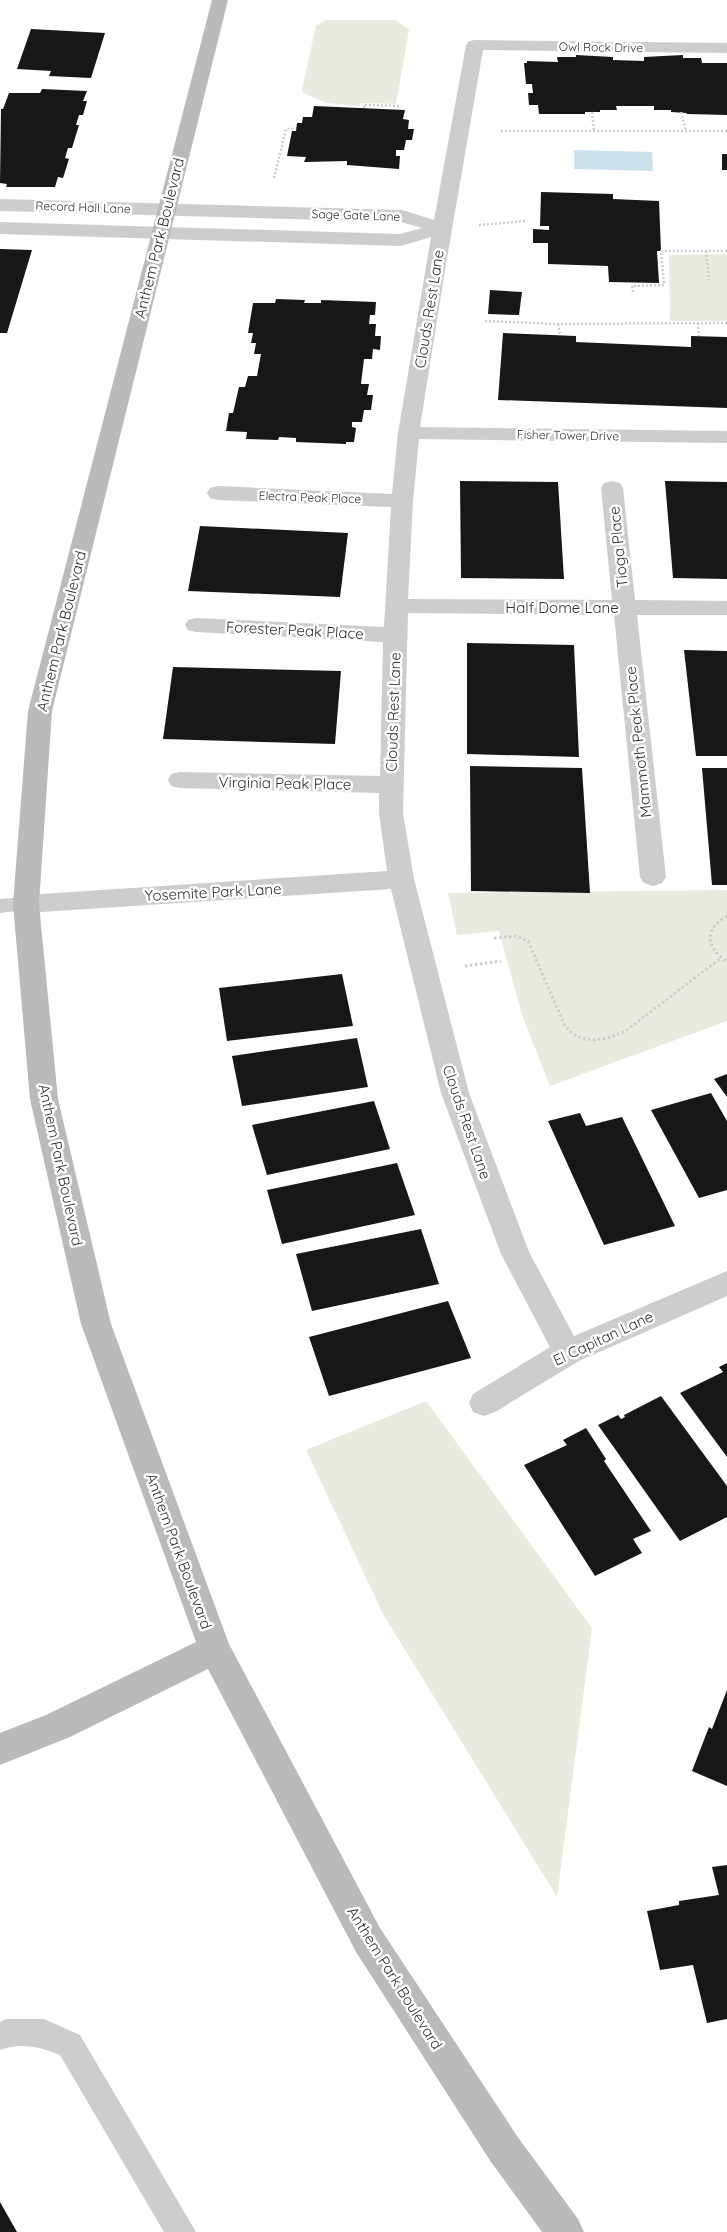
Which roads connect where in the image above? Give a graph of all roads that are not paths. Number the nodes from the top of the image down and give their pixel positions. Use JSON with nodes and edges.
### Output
{"nodes":[{"id":1,"x":220,"y":0,"type":"edge"},
{"id":2,"x":475,"y":45,"type":"joint"},
{"id":3,"x":727,"y":48,"type":"edge"},
{"id":4,"x":0,"y":205,"type":"edge"},
{"id":5,"x":163,"y":221,"type":"junction"},
{"id":6,"x":0,"y":228,"type":"edge"},
{"id":7,"x":442,"y":228,"type":"junction"},
{"id":8,"x":408,"y":433,"type":"junction"},
{"id":9,"x":727,"y":437,"type":"edge"},
{"id":10,"x":612,"y":488,"type":"dead end"},
{"id":11,"x":218,"y":493,"type":"dead end"},
{"id":12,"x":402,"y":501,"type":"junction"},
{"id":13,"x":398,"y":606,"type":"junction"},
{"id":14,"x":624,"y":607,"type":"junction"},
{"id":15,"x":727,"y":608,"type":"edge"},
{"id":16,"x":196,"y":625,"type":"dead end"},
{"id":17,"x":395,"y":635,"type":"junction"},
{"id":18,"x":180,"y":780,"type":"dead end"},
{"id":19,"x":391,"y":784,"type":"junction"},
{"id":20,"x":653,"y":877,"type":"dead end"},
{"id":21,"x":401,"y":879,"type":"junction"},
{"id":22,"x":26,"y":904,"type":"junction"},
{"id":23,"x":0,"y":906,"type":"edge"},
{"id":24,"x":727,"y":1282,"type":"edge"},
{"id":25,"x":568,"y":1352,"type":"junction"},
{"id":26,"x":484,"y":1403,"type":"dead end"},
{"id":27,"x":215,"y":1649,"type":"junction"},
{"id":28,"x":0,"y":1749,"type":"edge"},
{"id":29,"x":0,"y":2036,"type":"edge"},
{"id":30,"x":181,"y":2232,"type":"edge"},
{"id":31,"x":565,"y":2232,"type":"edge"}],
"edges":[{"from":1,"to":5,"type":"main road","name":"Anthem Park Boulevard"},
{"from":2,"to":3,"type":"street","name":"Owl Rock Drive"},
{"from":2,"to":7,"type":"street","name":"Clouds Rest Lane"},
{"from":4,"to":5,"type":"street","name":"Record Hall Lane"},
{"from":5,"to":6,"type":"street","name":"Record Hall Lane"},
{"from":5,"to":7,"type":"street","name":"Sage Gate Lane"},
{"from":5,"to":22,"type":"main road","name":"Anthem Park Boulevard"},
{"from":7,"to":8,"type":"street","name":"Clouds Rest Lane"},
{"from":8,"to":9,"type":"street","name":"Fisher Tower Drive"},
{"from":8,"to":12,"type":"street","name":"Clouds Rest Lane"},
{"from":10,"to":14,"type":"street","name":"Tioga Place"},
{"from":11,"to":12,"type":"street","name":"Electra Peak Place"},
{"from":12,"to":13,"type":"street","name":"Clouds Rest Lane"},
{"from":13,"to":14,"type":"street","name":"Half Dome Lane"},
{"from":13,"to":17,"type":"street","name":"Clouds Rest Lane"},
{"from":14,"to":15,"type":"street","name":"Half Dome Lane"},
{"from":14,"to":20,"type":"street","name":"Mammoth Peak Place"},
{"from":16,"to":17,"type":"street","name":"Forester Peak Place"},
{"from":17,"to":19,"type":"street","name":"Clouds Rest Lane"},
{"from":18,"to":19,"type":"street","name":"Virginia Peak Place"},
{"from":19,"to":21,"type":"street","name":"Clouds Rest Lane"},
{"from":21,"to":22,"type":"street","name":"Yosemite Park Lane"},
{"from":21,"to":25,"type":"street","name":"Clouds Rest Lane"},
{"from":22,"to":23,"type":"lane"},
{"from":22,"to":27,"type":"main road","name":"Anthem Park Boulevard"},
{"from":24,"to":25,"type":"street","name":"El Capitan Lane"},
{"from":25,"to":26,"type":"street","name":"El Capitan Lane"},
{"from":27,"to":28,"type":"main road"},
{"from":27,"to":31,"type":"main road","name":"Anthem Park Boulevard"},
{"from":29,"to":30,"type":"lane"}]}
